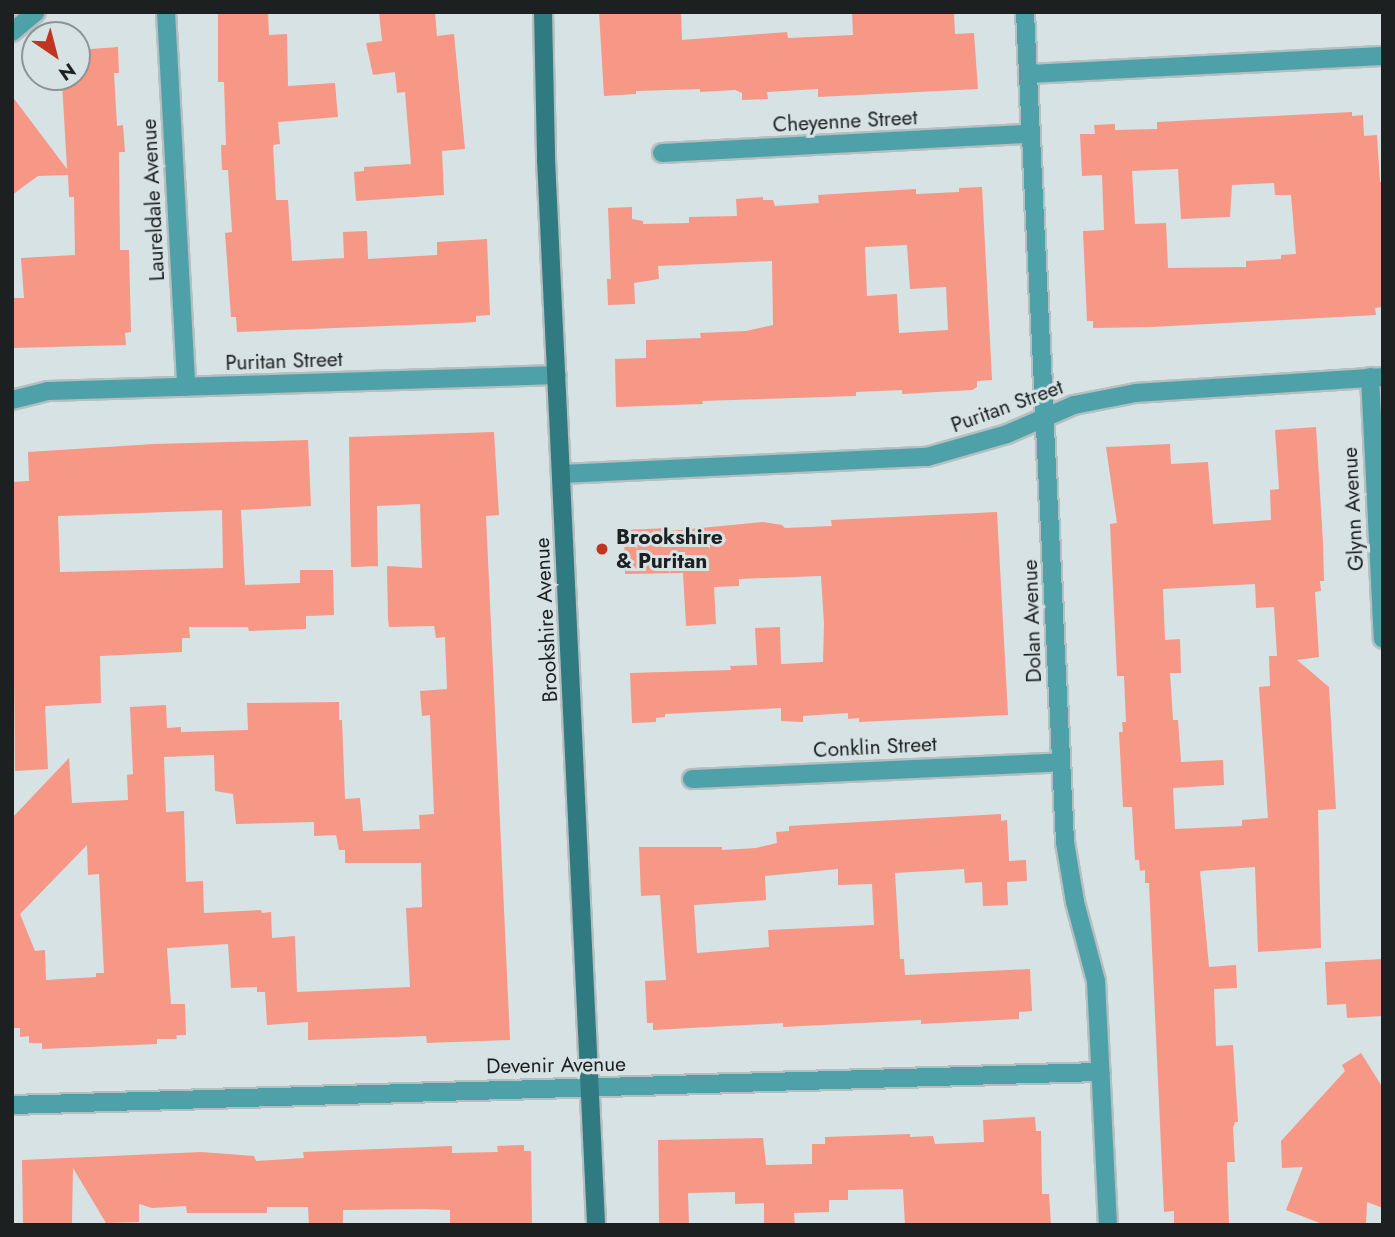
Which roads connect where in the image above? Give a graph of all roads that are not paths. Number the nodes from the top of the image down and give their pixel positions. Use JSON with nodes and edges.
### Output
{"nodes":[{"id":1,"x":36,"y":12,"type":"edge"},
{"id":2,"x":166,"y":12,"type":"edge"},
{"id":3,"x":543,"y":12,"type":"edge"},
{"id":4,"x":1025,"y":12,"type":"edge"},
{"id":5,"x":12,"y":32,"type":"edge"},
{"id":6,"x":1383,"y":56,"type":"edge"},
{"id":7,"x":1028,"y":74,"type":"junction"},
{"id":8,"x":1030,"y":134,"type":"junction"},
{"id":9,"x":662,"y":153,"type":"dead end"},
{"id":10,"x":557,"y":375,"type":"junction"},
{"id":11,"x":1376,"y":377,"type":"edge"},
{"id":12,"x":186,"y":386,"type":"junction"},
{"id":13,"x":12,"y":400,"type":"edge"},
{"id":14,"x":1046,"y":417,"type":"junction"},
{"id":15,"x":562,"y":474,"type":"junction"},
{"id":16,"x":1383,"y":639,"type":"edge"},
{"id":17,"x":1060,"y":761,"type":"junction"},
{"id":18,"x":692,"y":779,"type":"dead end"},
{"id":19,"x":1101,"y":1072,"type":"junction"},
{"id":20,"x":589,"y":1087,"type":"junction"},
{"id":21,"x":12,"y":1105,"type":"edge"},
{"id":22,"x":596,"y":1225,"type":"edge"},
{"id":23,"x":1108,"y":1225,"type":"edge"}],
"edges":[{"from":1,"to":5,"type":"street"},
{"from":2,"to":12,"type":"street","name":"Laureldale Avenue"},
{"from":3,"to":10,"type":"street","name":"Brookshire Avenue"},
{"from":4,"to":7,"type":"street","name":"Dolan Avenue"},
{"from":6,"to":7,"type":"street"},
{"from":7,"to":8,"type":"street","name":"Dolan Avenue"},
{"from":8,"to":9,"type":"street","name":"Cheyenne Street"},
{"from":8,"to":14,"type":"street","name":"Dolan Avenue"},
{"from":10,"to":12,"type":"street","name":"Puritan Street"},
{"from":10,"to":15,"type":"street","name":"Brookshire Avenue"},
{"from":11,"to":14,"type":"street","name":"Puritan Street"},
{"from":11,"to":16,"type":"street","name":"Glynn Avenue"},
{"from":12,"to":13,"type":"street","name":"Puritan Street"},
{"from":14,"to":15,"type":"street","name":"Puritan Street"},
{"from":14,"to":17,"type":"street","name":"Dolan Avenue"},
{"from":15,"to":20,"type":"street","name":"Brookshire Avenue"},
{"from":17,"to":18,"type":"street","name":"Conklin Street"},
{"from":17,"to":19,"type":"street","name":"Dolan Avenue"},
{"from":19,"to":20,"type":"street","name":"Devenir Avenue"},
{"from":19,"to":23,"type":"street","name":"Dolan Avenue"},
{"from":20,"to":21,"type":"street","name":"Devenir Avenue"},
{"from":20,"to":22,"type":"street","name":"Brookshire Avenue"}]}
